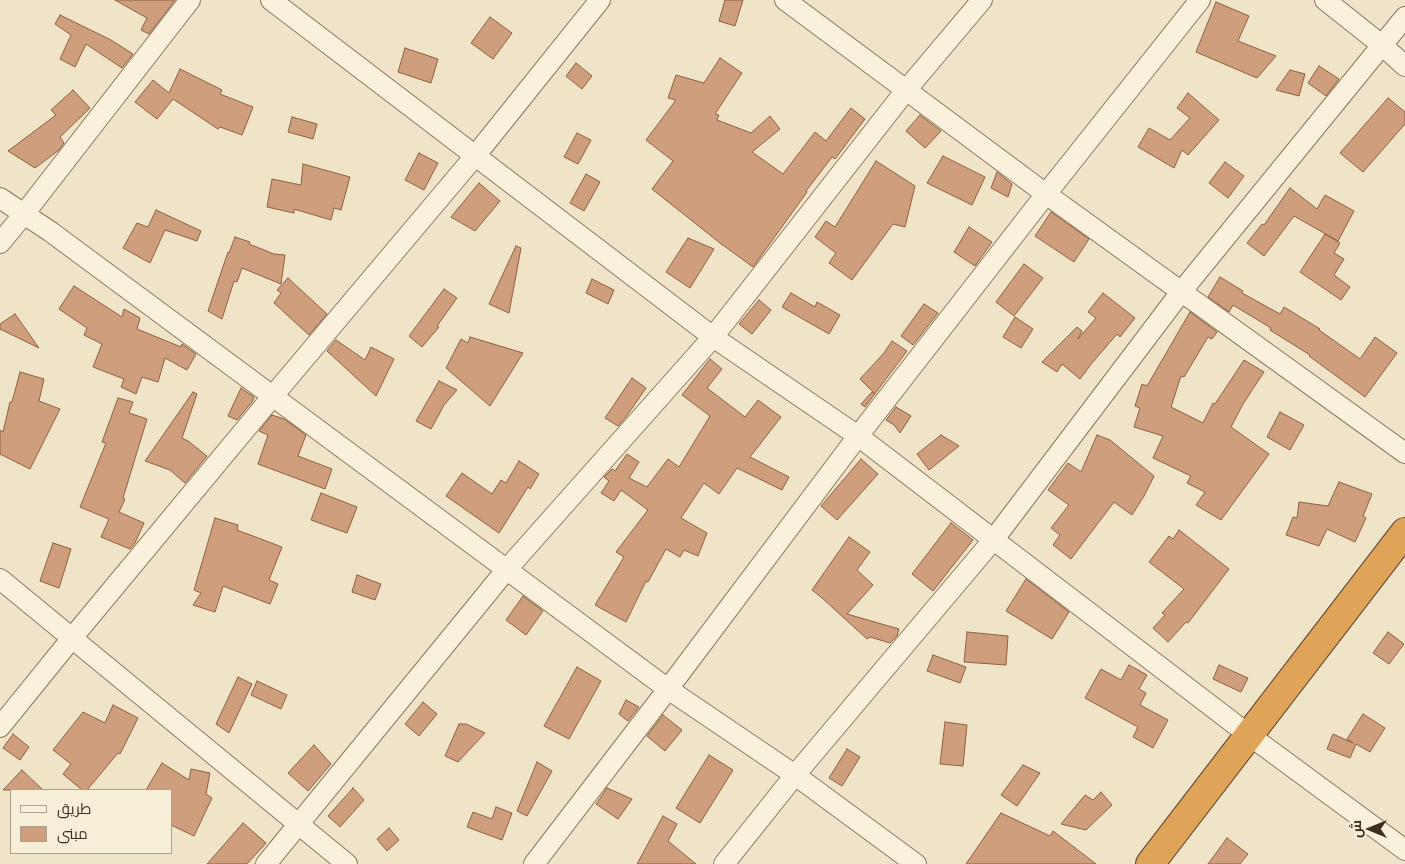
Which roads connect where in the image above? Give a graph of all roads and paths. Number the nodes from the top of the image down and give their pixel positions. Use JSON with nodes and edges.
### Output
{"nodes":[{"id":1,"x":190,"y":0,"type":"edge"},
{"id":2,"x":271,"y":0,"type":"edge"},
{"id":3,"x":600,"y":0,"type":"edge"},
{"id":4,"x":786,"y":0,"type":"edge"},
{"id":5,"x":982,"y":0,"type":"edge"},
{"id":6,"x":1200,"y":0,"type":"edge"},
{"id":7,"x":1325,"y":0,"type":"edge"},
{"id":8,"x":1405,"y":17,"type":"edge"},
{"id":9,"x":1383,"y":46,"type":"junction"},
{"id":10,"x":1405,"y":66,"type":"edge"},
{"id":11,"x":907,"y":89,"type":"junction"},
{"id":12,"x":475,"y":156,"type":"junction"},
{"id":13,"x":1046,"y":194,"type":"junction"},
{"id":14,"x":0,"y":198,"type":"edge"},
{"id":15,"x":24,"y":214,"type":"junction"},
{"id":16,"x":0,"y":243,"type":"edge"},
{"id":17,"x":1181,"y":292,"type":"junction"},
{"id":18,"x":713,"y":337,"type":"junction"},
{"id":19,"x":272,"y":397,"type":"junction"},
{"id":20,"x":858,"y":436,"type":"junction"},
{"id":21,"x":1405,"y":453,"type":"edge"},
{"id":22,"x":1405,"y":532,"type":"edge"},
{"id":23,"x":994,"y":539,"type":"junction"},
{"id":24,"x":507,"y":569,"type":"junction"},
{"id":25,"x":0,"y":579,"type":"edge"},
{"id":26,"x":72,"y":638,"type":"junction"},
{"id":27,"x":668,"y":689,"type":"junction"},
{"id":28,"x":0,"y":727,"type":"edge"},
{"id":29,"x":1249,"y":735,"type":"junction"},
{"id":30,"x":795,"y":775,"type":"junction"},
{"id":31,"x":298,"y":823,"type":"junction"},
{"id":32,"x":1405,"y":850,"type":"edge"},
{"id":33,"x":266,"y":864,"type":"edge"},
{"id":34,"x":347,"y":864,"type":"edge"},
{"id":35,"x":534,"y":864,"type":"edge"},
{"id":36,"x":724,"y":864,"type":"edge"},
{"id":37,"x":916,"y":864,"type":"edge"},
{"id":38,"x":1150,"y":864,"type":"edge"}],
"edges":[{"from":1,"to":15,"type":"street"},
{"from":2,"to":12,"type":"street"},
{"from":3,"to":12,"type":"street"},
{"from":4,"to":11,"type":"street"},
{"from":5,"to":11,"type":"street"},
{"from":6,"to":13,"type":"street"},
{"from":7,"to":9,"type":"street"},
{"from":8,"to":9,"type":"street"},
{"from":9,"to":10,"type":"street"},
{"from":9,"to":17,"type":"street"},
{"from":11,"to":13,"type":"street"},
{"from":11,"to":18,"type":"street"},
{"from":12,"to":18,"type":"street"},
{"from":12,"to":19,"type":"street"},
{"from":13,"to":17,"type":"street"},
{"from":13,"to":20,"type":"street"},
{"from":14,"to":15,"type":"street"},
{"from":15,"to":16,"type":"street"},
{"from":15,"to":19,"type":"street"},
{"from":17,"to":21,"type":"street"},
{"from":17,"to":23,"type":"street"},
{"from":18,"to":20,"type":"street"},
{"from":18,"to":24,"type":"street"},
{"from":19,"to":24,"type":"street"},
{"from":19,"to":26,"type":"street"},
{"from":20,"to":23,"type":"street"},
{"from":20,"to":27,"type":"street"},
{"from":22,"to":29,"type":"highway"},
{"from":23,"to":29,"type":"street"},
{"from":23,"to":30,"type":"street"},
{"from":24,"to":27,"type":"street"},
{"from":24,"to":31,"type":"street"},
{"from":25,"to":26,"type":"street"},
{"from":26,"to":28,"type":"street"},
{"from":26,"to":31,"type":"street"},
{"from":27,"to":30,"type":"street"},
{"from":27,"to":35,"type":"street"},
{"from":29,"to":32,"type":"street"},
{"from":29,"to":38,"type":"highway"},
{"from":30,"to":36,"type":"street"},
{"from":30,"to":37,"type":"street"},
{"from":31,"to":33,"type":"street"},
{"from":31,"to":34,"type":"street"}]}
